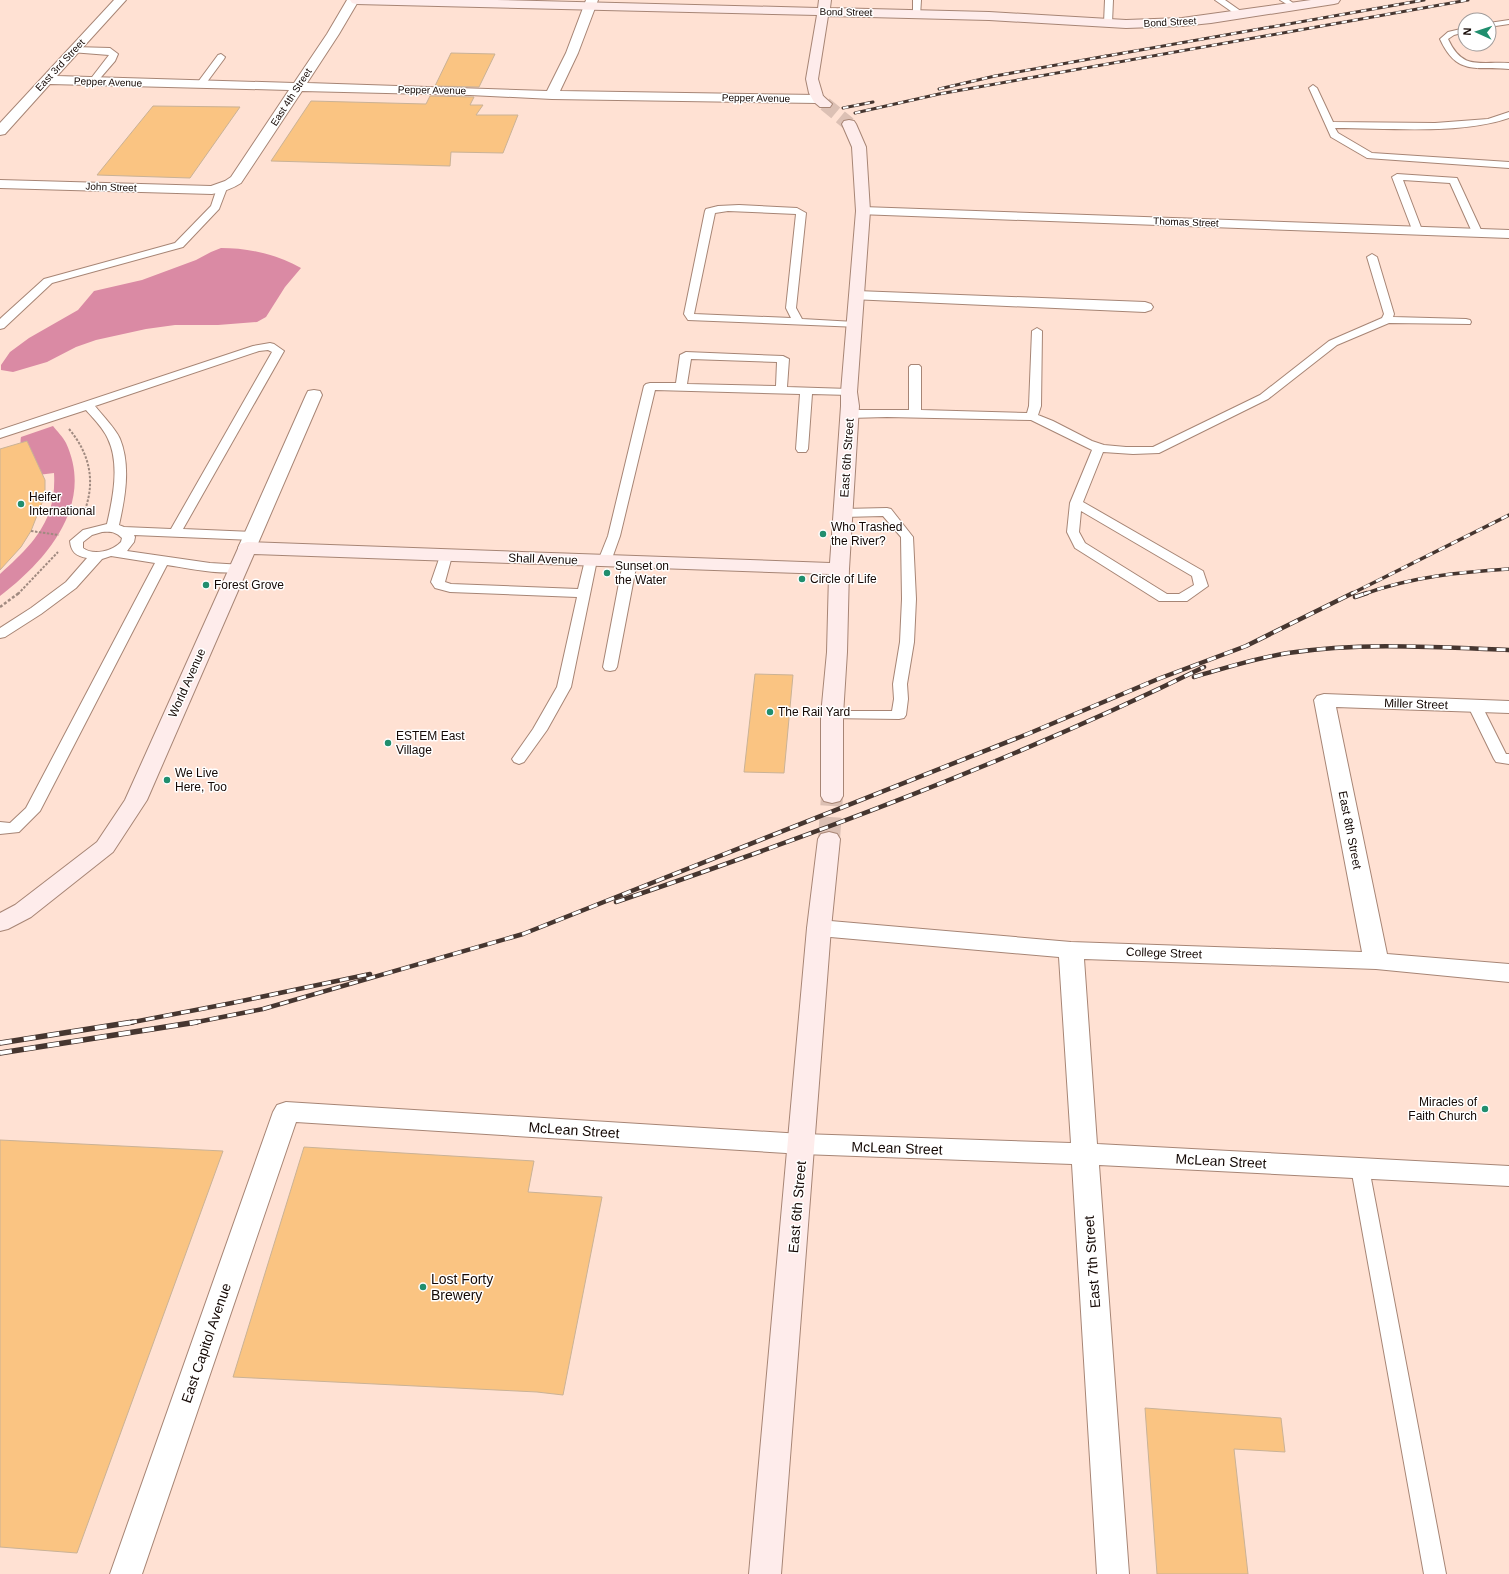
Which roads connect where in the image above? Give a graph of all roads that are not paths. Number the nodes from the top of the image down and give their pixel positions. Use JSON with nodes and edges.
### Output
{"nodes":[{"id":1,"x":120,"y":0,"type":"edge"},
{"id":2,"x":353,"y":0,"type":"edge"},
{"id":3,"x":356,"y":0,"type":"edge"},
{"id":4,"x":917,"y":0,"type":"edge"},
{"id":5,"x":1109,"y":0,"type":"edge"},
{"id":6,"x":1219,"y":0,"type":"edge"},
{"id":7,"x":1334,"y":0,"type":"edge"},
{"id":8,"x":591,"y":3,"type":"edge"},
{"id":9,"x":1289,"y":3,"type":"edge"},
{"id":10,"x":825,"y":6,"type":"edge"},
{"id":11,"x":917,"y":14,"type":"junction"},
{"id":12,"x":1241,"y":14,"type":"junction"},
{"id":13,"x":1509,"y":22,"type":"edge"},
{"id":14,"x":1108,"y":23,"type":"junction"},
{"id":15,"x":1497,"y":24,"type":"edge"},
{"id":16,"x":1457,"y":32,"type":"edge"},
{"id":17,"x":74,"y":50,"type":"junction"},
{"id":18,"x":221,"y":58,"type":"dead end"},
{"id":19,"x":1509,"y":66,"type":"edge"},
{"id":20,"x":46,"y":80,"type":"junction"},
{"id":21,"x":93,"y":81,"type":"junction"},
{"id":22,"x":202,"y":84,"type":"junction"},
{"id":23,"x":297,"y":87,"type":"junction"},
{"id":24,"x":1313,"y":88,"type":"dead end"},
{"id":25,"x":552,"y":95,"type":"junction"},
{"id":26,"x":1509,"y":115,"type":"edge"},
{"id":27,"x":849,"y":124,"type":"tunnel mouth"},
{"id":28,"x":1330,"y":125,"type":"junction"},
{"id":29,"x":0,"y":131,"type":"edge"},
{"id":30,"x":1509,"y":165,"type":"edge"},
{"id":31,"x":0,"y":184,"type":"edge"},
{"id":32,"x":222,"y":188,"type":"junction"},
{"id":33,"x":863,"y":211,"type":"junction"},
{"id":34,"x":1417,"y":230,"type":"junction"},
{"id":35,"x":1477,"y":232,"type":"junction"},
{"id":36,"x":1509,"y":234,"type":"edge"},
{"id":37,"x":1372,"y":257,"type":"dead end"},
{"id":38,"x":857,"y":296,"type":"junction"},
{"id":39,"x":1145,"y":307,"type":"dead end"},
{"id":40,"x":1387,"y":320,"type":"junction"},
{"id":41,"x":798,"y":322,"type":"junction"},
{"id":42,"x":1466,"y":322,"type":"dead end"},
{"id":43,"x":855,"y":325,"type":"junction"},
{"id":44,"x":0,"y":326,"type":"edge"},
{"id":45,"x":1037,"y":331,"type":"dead end"},
{"id":46,"x":915,"y":367,"type":"dead end"},
{"id":47,"x":681,"y":387,"type":"junction"},
{"id":48,"x":782,"y":390,"type":"junction"},
{"id":49,"x":806,"y":391,"type":"junction"},
{"id":50,"x":849,"y":392,"type":"junction"},
{"id":51,"x":314,"y":396,"type":"dead end"},
{"id":52,"x":88,"y":405,"type":"junction"},
{"id":53,"x":849,"y":414,"type":"junction"},
{"id":54,"x":915,"y":414,"type":"junction"},
{"id":55,"x":1032,"y":418,"type":"junction"},
{"id":56,"x":0,"y":434,"type":"edge"},
{"id":57,"x":1099,"y":448,"type":"junction"},
{"id":58,"x":802,"y":449,"type":"dead end"},
{"id":59,"x":1076,"y":503,"type":"junction"},
{"id":60,"x":843,"y":513,"type":"junction"},
{"id":61,"x":112,"y":528,"type":"junction"},
{"id":62,"x":125,"y":531,"type":"junction"},
{"id":63,"x":175,"y":533,"type":"junction"},
{"id":64,"x":250,"y":542,"type":"junction"},
{"id":65,"x":113,"y":552,"type":"junction"},
{"id":66,"x":96,"y":556,"type":"junction"},
{"id":67,"x":446,"y":556,"type":"junction"},
{"id":68,"x":163,"y":560,"type":"junction"},
{"id":69,"x":598,"y":561,"type":"junction"},
{"id":70,"x":630,"y":562,"type":"junction"},
{"id":71,"x":238,"y":568,"type":"junction"},
{"id":72,"x":839,"y":569,"type":"junction"},
{"id":73,"x":584,"y":593,"type":"junction"},
{"id":74,"x":0,"y":634,"type":"edge"},
{"id":75,"x":610,"y":667,"type":"dead end"},
{"id":76,"x":1324,"y":700,"type":"joint"},
{"id":77,"x":1475,"y":706,"type":"junction"},
{"id":78,"x":1509,"y":708,"type":"edge"},
{"id":79,"x":832,"y":716,"type":"junction"},
{"id":80,"x":519,"y":759,"type":"dead end"},
{"id":81,"x":1509,"y":759,"type":"edge"},
{"id":82,"x":832,"y":796,"type":"tunnel mouth"},
{"id":83,"x":0,"y":828,"type":"edge"},
{"id":84,"x":829,"y":840,"type":"tunnel mouth"},
{"id":85,"x":0,"y":923,"type":"edge"},
{"id":86,"x":819,"y":928,"type":"junction"},
{"id":87,"x":1071,"y":950,"type":"junction"},
{"id":88,"x":1376,"y":961,"type":"junction"},
{"id":89,"x":1509,"y":973,"type":"edge"},
{"id":90,"x":286,"y":1112,"type":"joint"},
{"id":91,"x":802,"y":1144,"type":"junction"},
{"id":92,"x":1086,"y":1154,"type":"junction"},
{"id":93,"x":1360,"y":1168,"type":"junction"},
{"id":94,"x":1509,"y":1176,"type":"edge"},
{"id":95,"x":126,"y":1574,"type":"edge"},
{"id":96,"x":765,"y":1574,"type":"edge"},
{"id":97,"x":1112,"y":1574,"type":"edge"},
{"id":98,"x":1435,"y":1574,"type":"edge"}],
"edges":[{"from":1,"to":17,"type":"street","name":"East 3rd Street"},
{"from":2,"to":23,"type":"street","name":"East 4th Street"},
{"from":3,"to":8,"type":"street","name":"Bond Street"},
{"from":4,"to":11,"type":"lane"},
{"from":5,"to":14,"type":"lane"},
{"from":6,"to":12,"type":"lane"},
{"from":7,"to":9,"type":"street","name":"Bond Street"},
{"from":8,"to":10,"type":"street","name":"Bond Street"},
{"from":8,"to":25,"type":"street"},
{"from":9,"to":12,"type":"street","name":"Bond Street"},
{"from":10,"to":11,"type":"street","name":"Bond Street"},
{"from":10,"to":25,"type":"street","name":"Pepper Avenue"},
{"from":11,"to":14,"type":"street","name":"Bond Street"},
{"from":12,"to":14,"type":"street","name":"Bond Street"},
{"from":13,"to":15,"type":"lane"},
{"from":16,"to":19,"type":"lane"},
{"from":17,"to":20,"type":"street","name":"East 3rd Street"},
{"from":17,"to":21,"type":"lane"},
{"from":18,"to":22,"type":"lane"},
{"from":20,"to":21,"type":"street","name":"Pepper Avenue"},
{"from":20,"to":29,"type":"street","name":"East 3rd Street"},
{"from":21,"to":22,"type":"street","name":"Pepper Avenue"},
{"from":22,"to":23,"type":"street","name":"Pepper Avenue"},
{"from":23,"to":25,"type":"street","name":"Pepper Avenue"},
{"from":23,"to":32,"type":"street","name":"East 4th Street"},
{"from":24,"to":28,"type":"lane"},
{"from":26,"to":28,"type":"lane"},
{"from":27,"to":33,"type":"street","name":"East 6th Street"},
{"from":28,"to":30,"type":"lane"},
{"from":31,"to":32,"type":"street","name":"John Street"},
{"from":32,"to":44,"type":"lane"},
{"from":33,"to":34,"type":"street","name":"Thomas Street"},
{"from":33,"to":38,"type":"street","name":"East 6th Street"},
{"from":34,"to":35,"type":"street","name":"Thomas Street"},
{"from":34,"to":35,"type":"lane"},
{"from":35,"to":36,"type":"street","name":"Thomas Street"},
{"from":37,"to":40,"type":"lane"},
{"from":38,"to":39,"type":"street"},
{"from":38,"to":43,"type":"street","name":"East 6th Street"},
{"from":40,"to":42,"type":"lane"},
{"from":40,"to":57,"type":"lane"},
{"from":41,"to":41,"type":"lane"},
{"from":41,"to":43,"type":"lane"},
{"from":43,"to":50,"type":"street","name":"East 6th Street"},
{"from":45,"to":55,"type":"lane"},
{"from":46,"to":54,"type":"lane"},
{"from":47,"to":48,"type":"lane"},
{"from":47,"to":48,"type":"lane"},
{"from":47,"to":69,"type":"lane"},
{"from":48,"to":49,"type":"lane"},
{"from":49,"to":50,"type":"lane"},
{"from":49,"to":58,"type":"lane"},
{"from":50,"to":53,"type":"street","name":"East 6th Street"},
{"from":51,"to":64,"type":"street","name":"World Avenue"},
{"from":52,"to":56,"type":"lane"},
{"from":52,"to":61,"type":"lane"},
{"from":52,"to":63,"type":"lane"},
{"from":53,"to":54,"type":"lane"},
{"from":53,"to":60,"type":"street","name":"East 6th Street"},
{"from":54,"to":55,"type":"lane"},
{"from":55,"to":57,"type":"lane"},
{"from":57,"to":59,"type":"lane"},
{"from":59,"to":59,"type":"lane"},
{"from":60,"to":72,"type":"street","name":"East 6th Street"},
{"from":60,"to":79,"type":"lane"},
{"from":61,"to":62,"type":"lane"},
{"from":61,"to":66,"type":"lane"},
{"from":62,"to":63,"type":"lane"},
{"from":62,"to":65,"type":"lane"},
{"from":63,"to":64,"type":"lane"},
{"from":64,"to":67,"type":"street","name":"Shall Avenue"},
{"from":64,"to":71,"type":"street","name":"World Avenue"},
{"from":65,"to":66,"type":"lane"},
{"from":65,"to":68,"type":"lane"},
{"from":66,"to":74,"type":"lane"},
{"from":67,"to":69,"type":"street","name":"Shall Avenue"},
{"from":67,"to":73,"type":"lane"},
{"from":68,"to":71,"type":"lane"},
{"from":68,"to":83,"type":"lane"},
{"from":69,"to":70,"type":"street","name":"Shall Avenue"},
{"from":69,"to":73,"type":"lane"},
{"from":70,"to":72,"type":"street","name":"Shall Avenue"},
{"from":70,"to":75,"type":"lane"},
{"from":71,"to":85,"type":"street","name":"World Avenue"},
{"from":72,"to":79,"type":"street","name":"East 6th Street"},
{"from":73,"to":80,"type":"lane"},
{"from":76,"to":77,"type":"street","name":"Miller Street"},
{"from":76,"to":88,"type":"street","name":"East 8th Street"},
{"from":77,"to":78,"type":"street","name":"Miller Street"},
{"from":77,"to":81,"type":"lane"},
{"from":79,"to":82,"type":"street","name":"East 6th Street"},
{"from":84,"to":86,"type":"street","name":"East 6th Street"},
{"from":86,"to":87,"type":"street","name":"College Street"},
{"from":86,"to":91,"type":"street","name":"East 6th Street"},
{"from":87,"to":88,"type":"street","name":"College Street"},
{"from":87,"to":92,"type":"street","name":"East 7th Street"},
{"from":88,"to":89,"type":"street","name":"College Street"},
{"from":90,"to":91,"type":"street","name":"McLean Street"},
{"from":90,"to":95,"type":"street","name":"East Capitol Avenue"},
{"from":91,"to":92,"type":"street","name":"McLean Street"},
{"from":91,"to":96,"type":"street","name":"East 6th Street"},
{"from":92,"to":93,"type":"street","name":"McLean Street"},
{"from":92,"to":97,"type":"street","name":"East 7th Street"},
{"from":93,"to":94,"type":"street","name":"McLean Street"},
{"from":93,"to":98,"type":"lane"}]}
